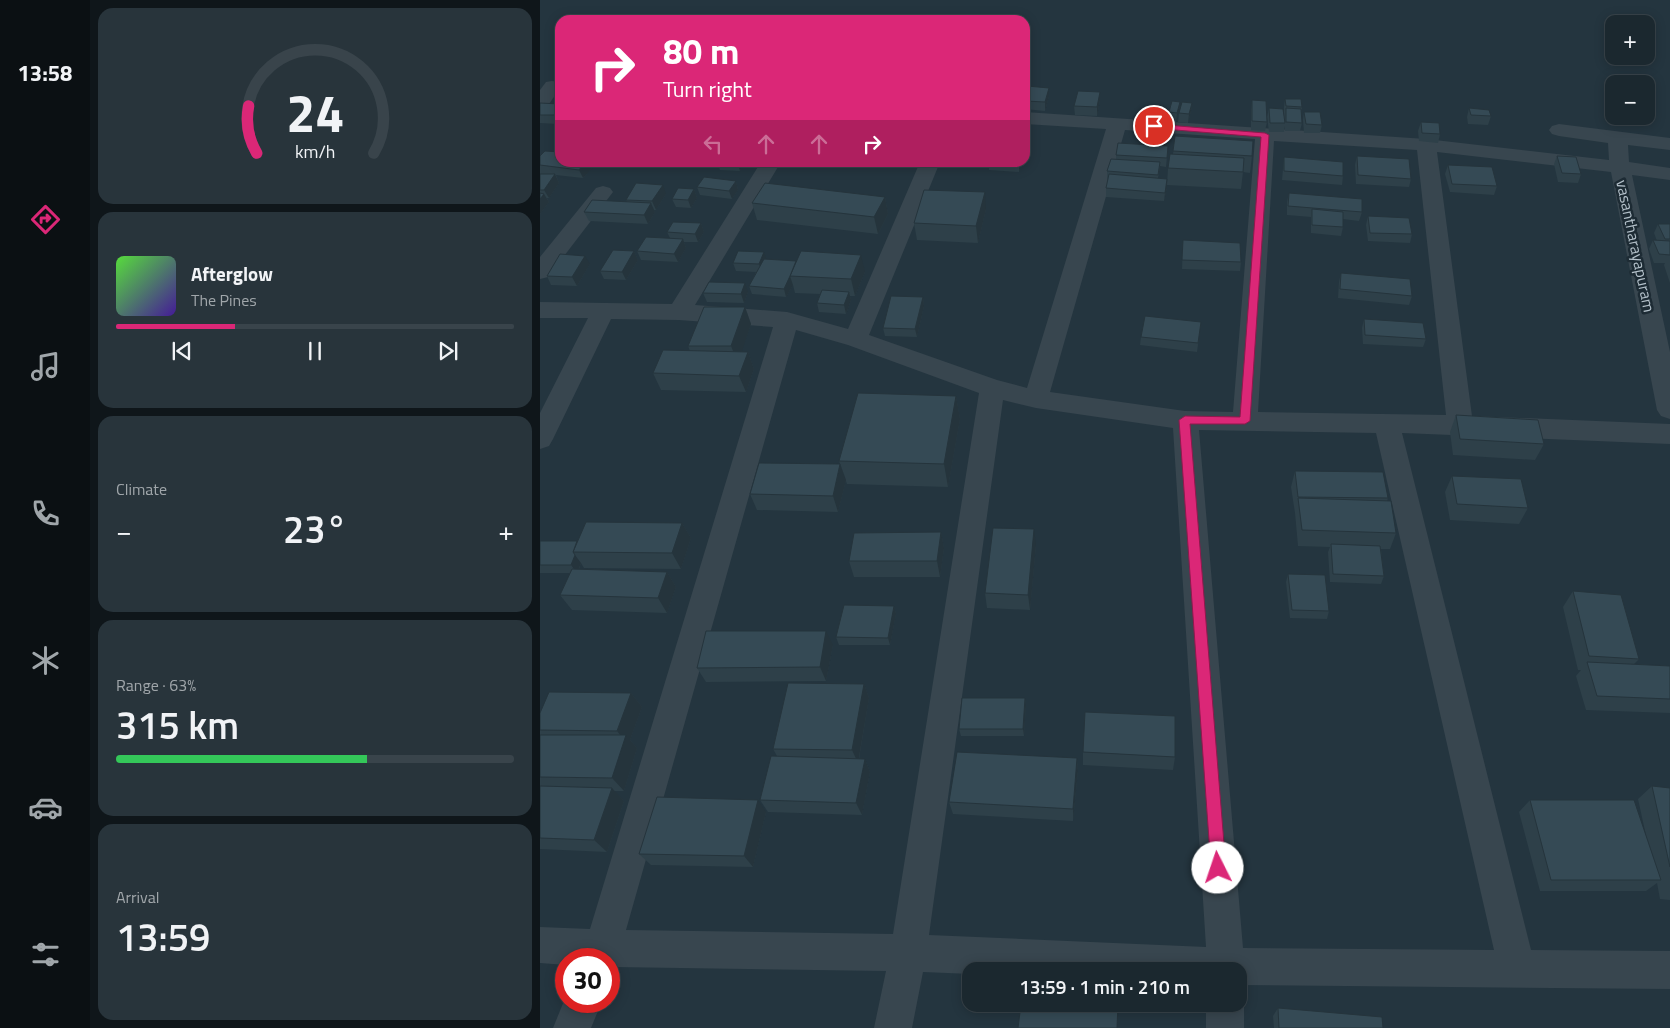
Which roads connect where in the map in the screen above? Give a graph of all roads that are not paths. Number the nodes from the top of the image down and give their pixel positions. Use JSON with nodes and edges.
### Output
{"nodes":[{"id":1,"x":551,"y":85,"type":"edge"},
{"id":2,"x":540,"y":102,"type":"edge"},
{"id":3,"x":1030,"y":118,"type":"edge"},
{"id":4,"x":1116,"y":124,"type":"junction"},
{"id":5,"x":1559,"y":130,"type":"dead end"},
{"id":6,"x":1265,"y":135,"type":"junction"},
{"id":7,"x":1617,"y":138,"type":"junction"},
{"id":8,"x":1670,"y":144,"type":"edge"},
{"id":9,"x":1426,"y":145,"type":"junction"},
{"id":10,"x":1620,"y":166,"type":"junction"},
{"id":11,"x":768,"y":167,"type":"edge"},
{"id":12,"x":928,"y":167,"type":"edge"},
{"id":13,"x":1670,"y":174,"type":"edge"},
{"id":14,"x":603,"y":192,"type":"dead end"},
{"id":15,"x":540,"y":272,"type":"edge"},
{"id":16,"x":540,"y":310,"type":"edge"},
{"id":17,"x":603,"y":311,"type":"junction"},
{"id":18,"x":679,"y":312,"type":"junction"},
{"id":19,"x":787,"y":320,"type":"junction"},
{"id":20,"x":856,"y":339,"type":"junction"},
{"id":21,"x":992,"y":388,"type":"junction"},
{"id":22,"x":1036,"y":399,"type":"junction"},
{"id":23,"x":1670,"y":410,"type":"edge"},
{"id":24,"x":1185,"y":420,"type":"junction"},
{"id":25,"x":1245,"y":421,"type":"junction"},
{"id":26,"x":1387,"y":424,"type":"junction"},
{"id":27,"x":1460,"y":425,"type":"junction"},
{"id":28,"x":1670,"y":434,"type":"edge"},
{"id":29,"x":540,"y":439,"type":"edge"},
{"id":30,"x":540,"y":945,"type":"edge"},
{"id":31,"x":560,"y":948,"type":"edge"},
{"id":32,"x":603,"y":948,"type":"edge"},
{"id":33,"x":908,"y":953,"type":"junction"},
{"id":34,"x":620,"y":954,"type":"edge"},
{"id":35,"x":1099,"y":962,"type":"edge"},
{"id":36,"x":1226,"y":962,"type":"edge"},
{"id":37,"x":1247,"y":968,"type":"edge"},
{"id":38,"x":1517,"y":968,"type":"junction"},
{"id":39,"x":1670,"y":970,"type":"edge"},
{"id":40,"x":1225,"y":1012,"type":"edge"},
{"id":41,"x":578,"y":1013,"type":"edge"},
{"id":42,"x":572,"y":1028,"type":"edge"},
{"id":43,"x":893,"y":1028,"type":"edge"},
{"id":44,"x":1225,"y":1028,"type":"edge"}],
"edges":[{"from":1,"to":2,"type":"street"},
{"from":3,"to":4,"type":"street"},
{"from":4,"to":6,"type":"street"},
{"from":4,"to":22,"type":"street"},
{"from":5,"to":7,"type":"street"},
{"from":6,"to":9,"type":"street"},
{"from":6,"to":25,"type":"street"},
{"from":7,"to":8,"type":"street"},
{"from":7,"to":10,"type":"street","name":"vasantharayapuram"},
{"from":9,"to":10,"type":"street"},
{"from":9,"to":27,"type":"street"},
{"from":10,"to":13,"type":"street"},
{"from":10,"to":23,"type":"street","name":"vasantharayapuram"},
{"from":11,"to":18,"type":"street"},
{"from":12,"to":20,"type":"street"},
{"from":14,"to":15,"type":"street"},
{"from":16,"to":17,"type":"street"},
{"from":17,"to":18,"type":"street"},
{"from":17,"to":29,"type":"street"},
{"from":18,"to":19,"type":"street"},
{"from":19,"to":20,"type":"street"},
{"from":19,"to":32,"type":"street"},
{"from":20,"to":21,"type":"street"},
{"from":21,"to":22,"type":"street"},
{"from":21,"to":33,"type":"street"},
{"from":22,"to":24,"type":"street"},
{"from":24,"to":25,"type":"street"},
{"from":24,"to":36,"type":"street"},
{"from":25,"to":26,"type":"street"},
{"from":26,"to":27,"type":"street"},
{"from":26,"to":38,"type":"street"},
{"from":27,"to":28,"type":"street"},
{"from":30,"to":31,"type":"street"},
{"from":33,"to":34,"type":"street"},
{"from":33,"to":35,"type":"street"},
{"from":33,"to":43,"type":"street"},
{"from":37,"to":38,"type":"street"},
{"from":38,"to":39,"type":"street"},
{"from":40,"to":44,"type":"street"},
{"from":41,"to":42,"type":"street"}]}
